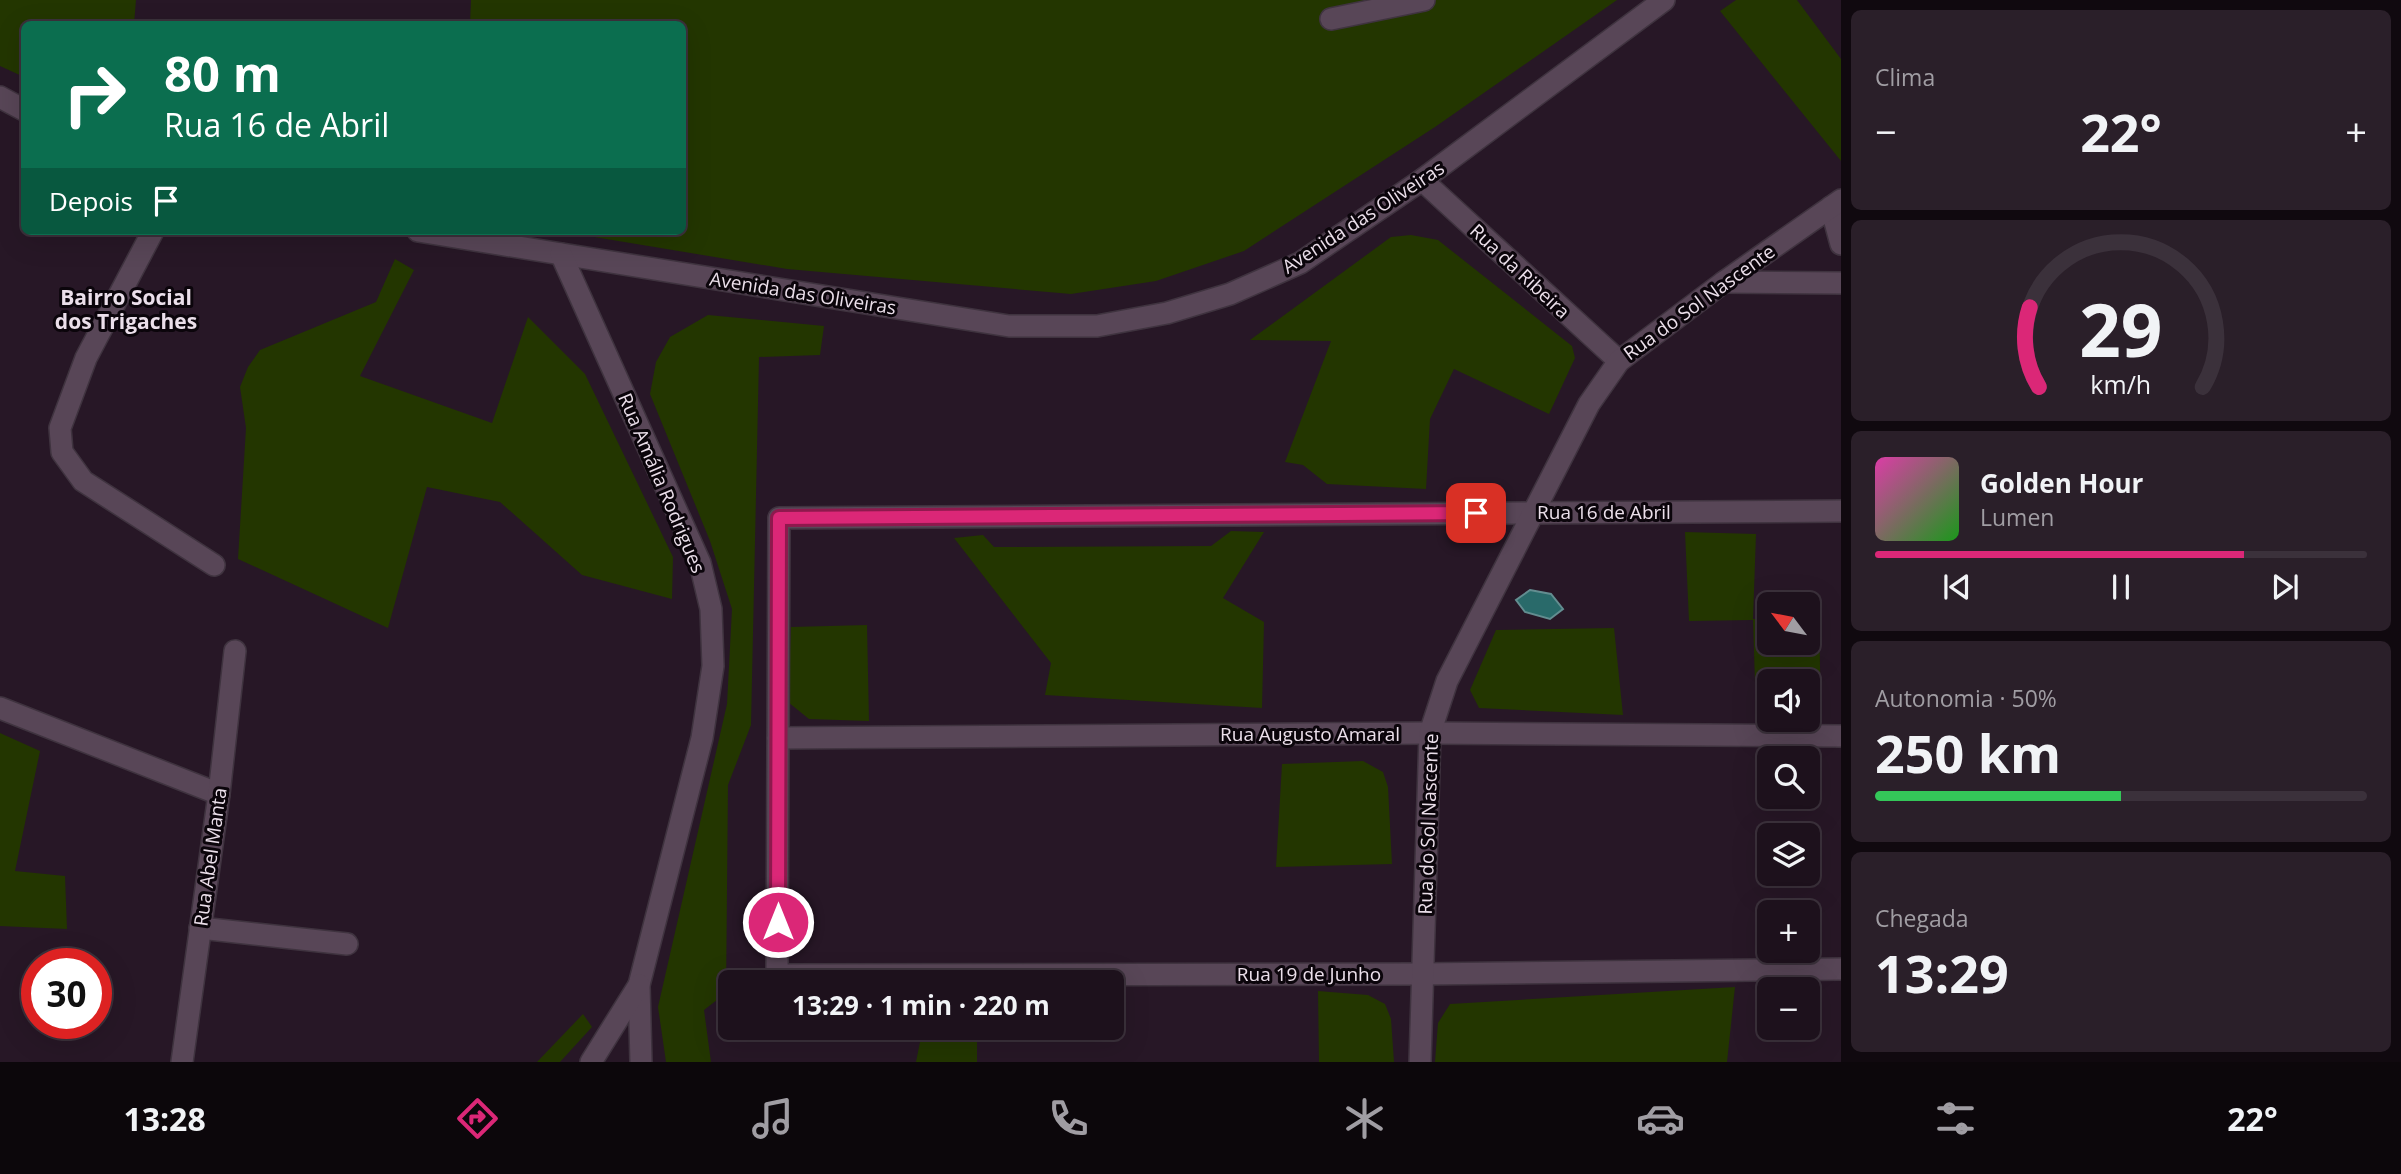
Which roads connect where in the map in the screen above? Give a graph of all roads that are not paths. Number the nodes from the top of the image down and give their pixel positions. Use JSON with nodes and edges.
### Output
{"nodes":[{"id":1,"x":1424,"y":0,"type":"edge"},
{"id":2,"x":1664,"y":0,"type":"edge"},
{"id":3,"x":1331,"y":19,"type":"dead end"},
{"id":4,"x":0,"y":97,"type":"edge"},
{"id":5,"x":21,"y":108,"type":"edge"},
{"id":6,"x":1422,"y":180,"type":"junction"},
{"id":7,"x":1836,"y":204,"type":"edge"},
{"id":8,"x":151,"y":235,"type":"edge"},
{"id":9,"x":443,"y":235,"type":"edge"},
{"id":10,"x":1841,"y":244,"type":"edge"},
{"id":11,"x":561,"y":254,"type":"junction"},
{"id":12,"x":1724,"y":282,"type":"junction"},
{"id":13,"x":1841,"y":283,"type":"edge"},
{"id":14,"x":1619,"y":361,"type":"junction"},
{"id":15,"x":1841,"y":511,"type":"edge"},
{"id":16,"x":1531,"y":513,"type":"junction"},
{"id":17,"x":214,"y":565,"type":"dead end"},
{"id":18,"x":235,"y":651,"type":"dead end"},
{"id":19,"x":0,"y":708,"type":"edge"},
{"id":20,"x":1430,"y":733,"type":"junction"},
{"id":21,"x":1841,"y":736,"type":"edge"},
{"id":22,"x":778,"y":738,"type":"junction"},
{"id":23,"x":219,"y":794,"type":"junction"},
{"id":24,"x":200,"y":928,"type":"junction"},
{"id":25,"x":347,"y":944,"type":"dead end"},
{"id":26,"x":1841,"y":969,"type":"edge"},
{"id":27,"x":1423,"y":974,"type":"junction"},
{"id":28,"x":639,"y":985,"type":"junction"},
{"id":29,"x":642,"y":1060,"type":"edge"},
{"id":30,"x":182,"y":1062,"type":"edge"},
{"id":31,"x":591,"y":1062,"type":"edge"},
{"id":32,"x":1420,"y":1062,"type":"edge"}],
"edges":[{"from":1,"to":3,"type":"street"},
{"from":2,"to":6,"type":"street","name":"Avenida das Oliveiras"},
{"from":4,"to":5,"type":"street"},
{"from":6,"to":11,"type":"street","name":"Avenida das Oliveiras"},
{"from":6,"to":14,"type":"street","name":"Rua da Ribeira"},
{"from":7,"to":10,"type":"street"},
{"from":7,"to":12,"type":"street","name":"Rua do Sol Nascente"},
{"from":8,"to":17,"type":"street"},
{"from":9,"to":11,"type":"street"},
{"from":11,"to":28,"type":"street","name":"Rua Amália Rodrigues"},
{"from":12,"to":13,"type":"street"},
{"from":12,"to":14,"type":"street","name":"Rua do Sol Nascente"},
{"from":14,"to":16,"type":"street","name":"Rua do Sol Nascente"},
{"from":15,"to":16,"type":"street","name":"Rua 16 de Abril"},
{"from":16,"to":20,"type":"street","name":"Rua do Sol Nascente"},
{"from":16,"to":22,"type":"street","name":"Rua 16 de Abril"},
{"from":18,"to":23,"type":"street","name":"Rua Abel Manta"},
{"from":19,"to":23,"type":"street"},
{"from":20,"to":21,"type":"street","name":"Rua Augusto Amaral"},
{"from":20,"to":22,"type":"street","name":"Rua Augusto Amaral"},
{"from":20,"to":27,"type":"street","name":"Rua do Sol Nascente"},
{"from":22,"to":27,"type":"street","name":"Rua 19 de Junho"},
{"from":23,"to":24,"type":"street","name":"Rua Abel Manta"},
{"from":24,"to":25,"type":"street"},
{"from":24,"to":30,"type":"street","name":"Rua Abel Manta"},
{"from":26,"to":27,"type":"street","name":"Rua 19 de Junho"},
{"from":27,"to":32,"type":"street","name":"Rua do Sol Nascente"},
{"from":28,"to":29,"type":"street","name":"Rua Amália Rodrigues"},
{"from":28,"to":31,"type":"street","name":"Rua Amália Rodrigues"}]}
